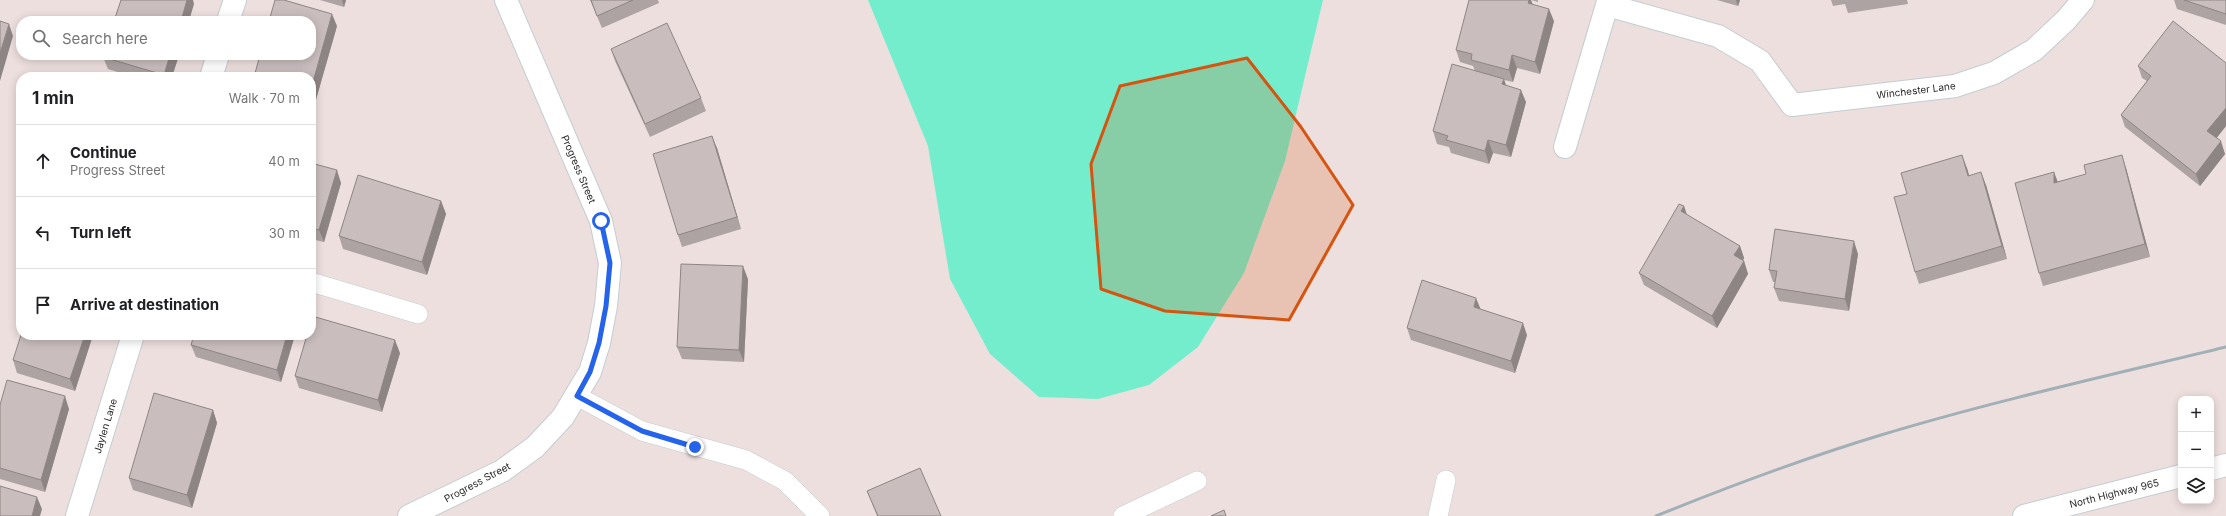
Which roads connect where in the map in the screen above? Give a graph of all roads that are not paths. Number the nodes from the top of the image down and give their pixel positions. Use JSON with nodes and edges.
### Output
{"nodes":[{"id":1,"x":235,"y":0,"type":"edge"},
{"id":2,"x":506,"y":0,"type":"edge"},
{"id":3,"x":2083,"y":0,"type":"edge"},
{"id":4,"x":1607,"y":3,"type":"edge"},
{"id":5,"x":230,"y":16,"type":"edge"},
{"id":6,"x":216,"y":60,"type":"edge"},
{"id":7,"x":213,"y":72,"type":"edge"},
{"id":8,"x":1565,"y":147,"type":"dead end"},
{"id":9,"x":316,"y":283,"type":"edge"},
{"id":10,"x":418,"y":314,"type":"dead end"},
{"id":11,"x":131,"y":340,"type":"edge"},
{"id":12,"x":577,"y":396,"type":"junction"},
{"id":13,"x":2226,"y":465,"type":"edge"},
{"id":14,"x":2214,"y":468,"type":"edge"},
{"id":15,"x":2178,"y":477,"type":"edge"},
{"id":16,"x":1198,"y":480,"type":"dead end"},
{"id":17,"x":1446,"y":480,"type":"dead end"},
{"id":18,"x":77,"y":516,"type":"edge"},
{"id":19,"x":409,"y":516,"type":"edge"},
{"id":20,"x":820,"y":516,"type":"edge"},
{"id":21,"x":1123,"y":516,"type":"edge"},
{"id":22,"x":1438,"y":516,"type":"edge"},
{"id":23,"x":2024,"y":516,"type":"edge"}],
"edges":[{"from":1,"to":5,"type":"street"},
{"from":2,"to":12,"type":"street","name":"Progress Street"},
{"from":3,"to":4,"type":"street","name":"Winchester Lane"},
{"from":4,"to":8,"type":"street"},
{"from":6,"to":7,"type":"street"},
{"from":9,"to":10,"type":"lane"},
{"from":11,"to":18,"type":"street","name":"Jaylen Lane"},
{"from":12,"to":19,"type":"street","name":"Progress Street"},
{"from":12,"to":20,"type":"lane"},
{"from":13,"to":14,"type":"street"},
{"from":15,"to":23,"type":"street","name":"North Highway 965"},
{"from":16,"to":21,"type":"lane"},
{"from":17,"to":22,"type":"lane"}]}
